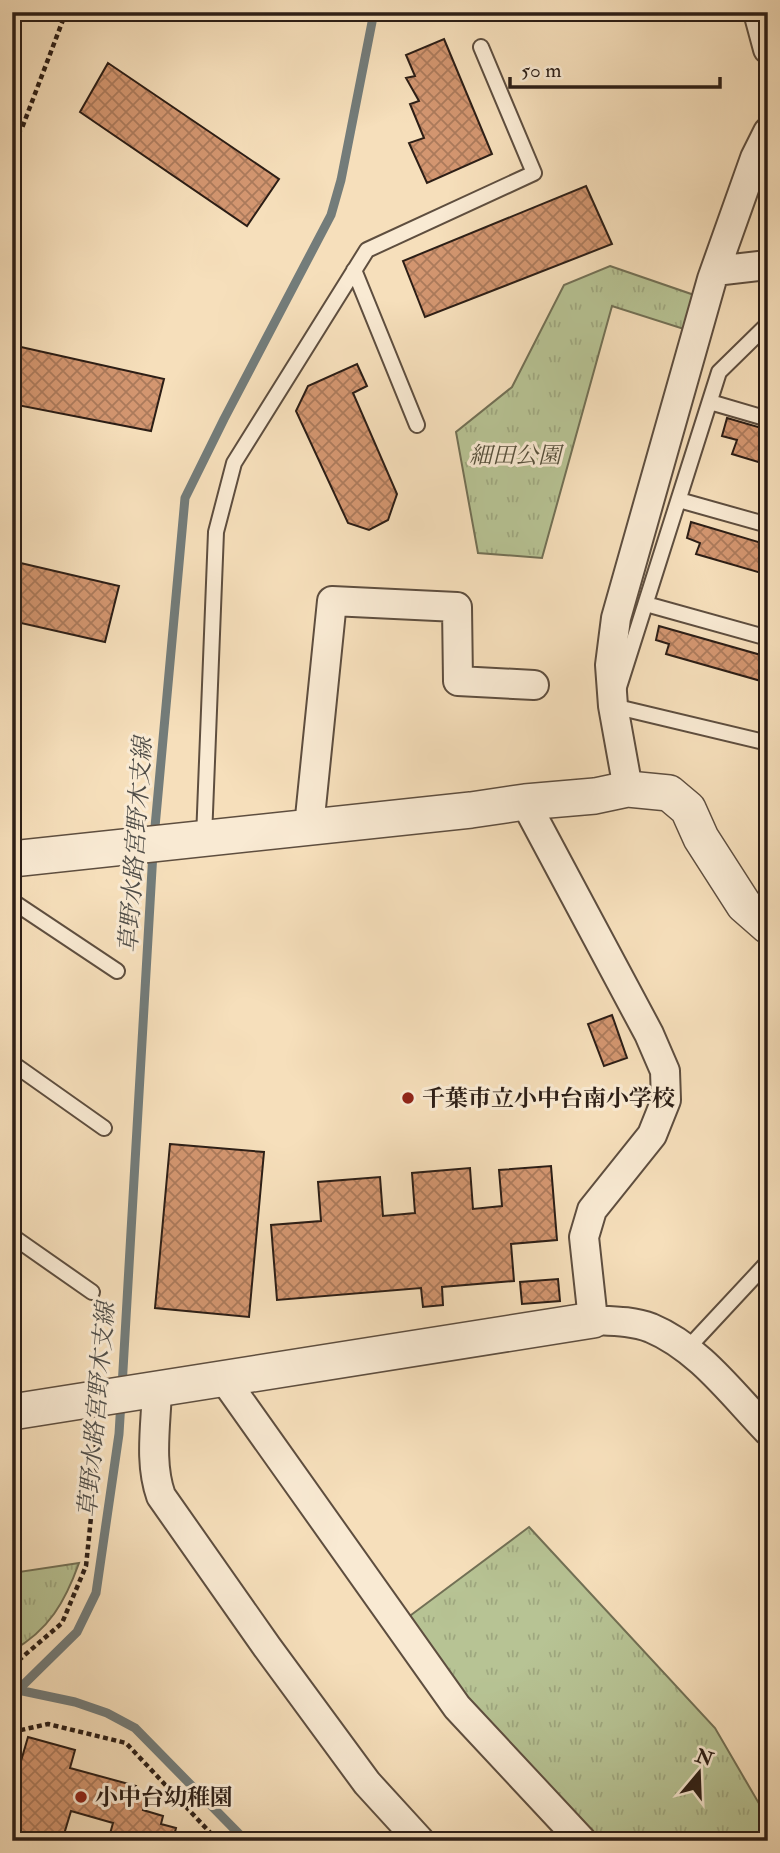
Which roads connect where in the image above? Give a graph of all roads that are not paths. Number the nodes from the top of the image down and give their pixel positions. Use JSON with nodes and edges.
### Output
{"nodes":[{"id":1,"x":758,"y":12,"type":"edge"},
{"id":2,"x":481,"y":47,"type":"dead end"},
{"id":3,"x":768,"y":49,"type":"edge"},
{"id":4,"x":768,"y":132,"type":"edge"},
{"id":5,"x":768,"y":265,"type":"edge"},
{"id":6,"x":354,"y":270,"type":"junction"},
{"id":7,"x":715,"y":271,"type":"junction"},
{"id":8,"x":768,"y":324,"type":"edge"},
{"id":9,"x":710,"y":402,"type":"junction"},
{"id":10,"x":768,"y":419,"type":"edge"},
{"id":11,"x":417,"y":425,"type":"dead end"},
{"id":12,"x":679,"y":500,"type":"junction"},
{"id":13,"x":768,"y":525,"type":"edge"},
{"id":14,"x":646,"y":604,"type":"junction"},
{"id":15,"x":768,"y":638,"type":"edge"},
{"id":16,"x":534,"y":685,"type":"dead end"},
{"id":17,"x":613,"y":706,"type":"junction"},
{"id":18,"x":768,"y":743,"type":"edge"},
{"id":19,"x":628,"y":789,"type":"junction"},
{"id":20,"x":524,"y":802,"type":"junction"},
{"id":21,"x":309,"y":827,"type":"junction"},
{"id":22,"x":204,"y":838,"type":"junction"},
{"id":23,"x":12,"y":859,"type":"edge"},
{"id":24,"x":12,"y":901,"type":"edge"},
{"id":25,"x":768,"y":926,"type":"edge"},
{"id":26,"x":117,"y":971,"type":"dead end"},
{"id":27,"x":12,"y":1063,"type":"edge"},
{"id":28,"x":104,"y":1128,"type":"dead end"},
{"id":29,"x":12,"y":1236,"type":"edge"},
{"id":30,"x":768,"y":1262,"type":"edge"},
{"id":31,"x":92,"y":1292,"type":"dead end"},
{"id":32,"x":593,"y":1320,"type":"junction"},
{"id":33,"x":686,"y":1350,"type":"junction"},
{"id":34,"x":225,"y":1380,"type":"junction"},
{"id":35,"x":157,"y":1389,"type":"junction"},
{"id":36,"x":12,"y":1412,"type":"edge"},
{"id":37,"x":768,"y":1431,"type":"edge"},
{"id":38,"x":420,"y":1841,"type":"edge"},
{"id":39,"x":582,"y":1841,"type":"edge"}],
"edges":[{"from":1,"to":3,"type":"street"},
{"from":2,"to":6,"type":"lane"},
{"from":4,"to":7,"type":"street"},
{"from":5,"to":7,"type":"street"},
{"from":6,"to":11,"type":"lane"},
{"from":6,"to":22,"type":"lane"},
{"from":7,"to":17,"type":"street"},
{"from":8,"to":9,"type":"lane"},
{"from":9,"to":10,"type":"lane"},
{"from":9,"to":12,"type":"lane"},
{"from":12,"to":13,"type":"lane"},
{"from":12,"to":14,"type":"lane"},
{"from":14,"to":15,"type":"lane"},
{"from":14,"to":17,"type":"lane"},
{"from":16,"to":21,"type":"street"},
{"from":17,"to":18,"type":"lane"},
{"from":17,"to":19,"type":"street"},
{"from":19,"to":20,"type":"street"},
{"from":19,"to":25,"type":"street"},
{"from":20,"to":21,"type":"street"},
{"from":20,"to":32,"type":"street"},
{"from":21,"to":22,"type":"street"},
{"from":22,"to":23,"type":"street"},
{"from":24,"to":26,"type":"lane"},
{"from":27,"to":28,"type":"lane"},
{"from":29,"to":31,"type":"lane"},
{"from":30,"to":33,"type":"lane"},
{"from":32,"to":33,"type":"street"},
{"from":32,"to":34,"type":"street"},
{"from":33,"to":37,"type":"street"},
{"from":34,"to":35,"type":"street"},
{"from":34,"to":39,"type":"street"},
{"from":35,"to":36,"type":"street"},
{"from":35,"to":38,"type":"street"}]}
